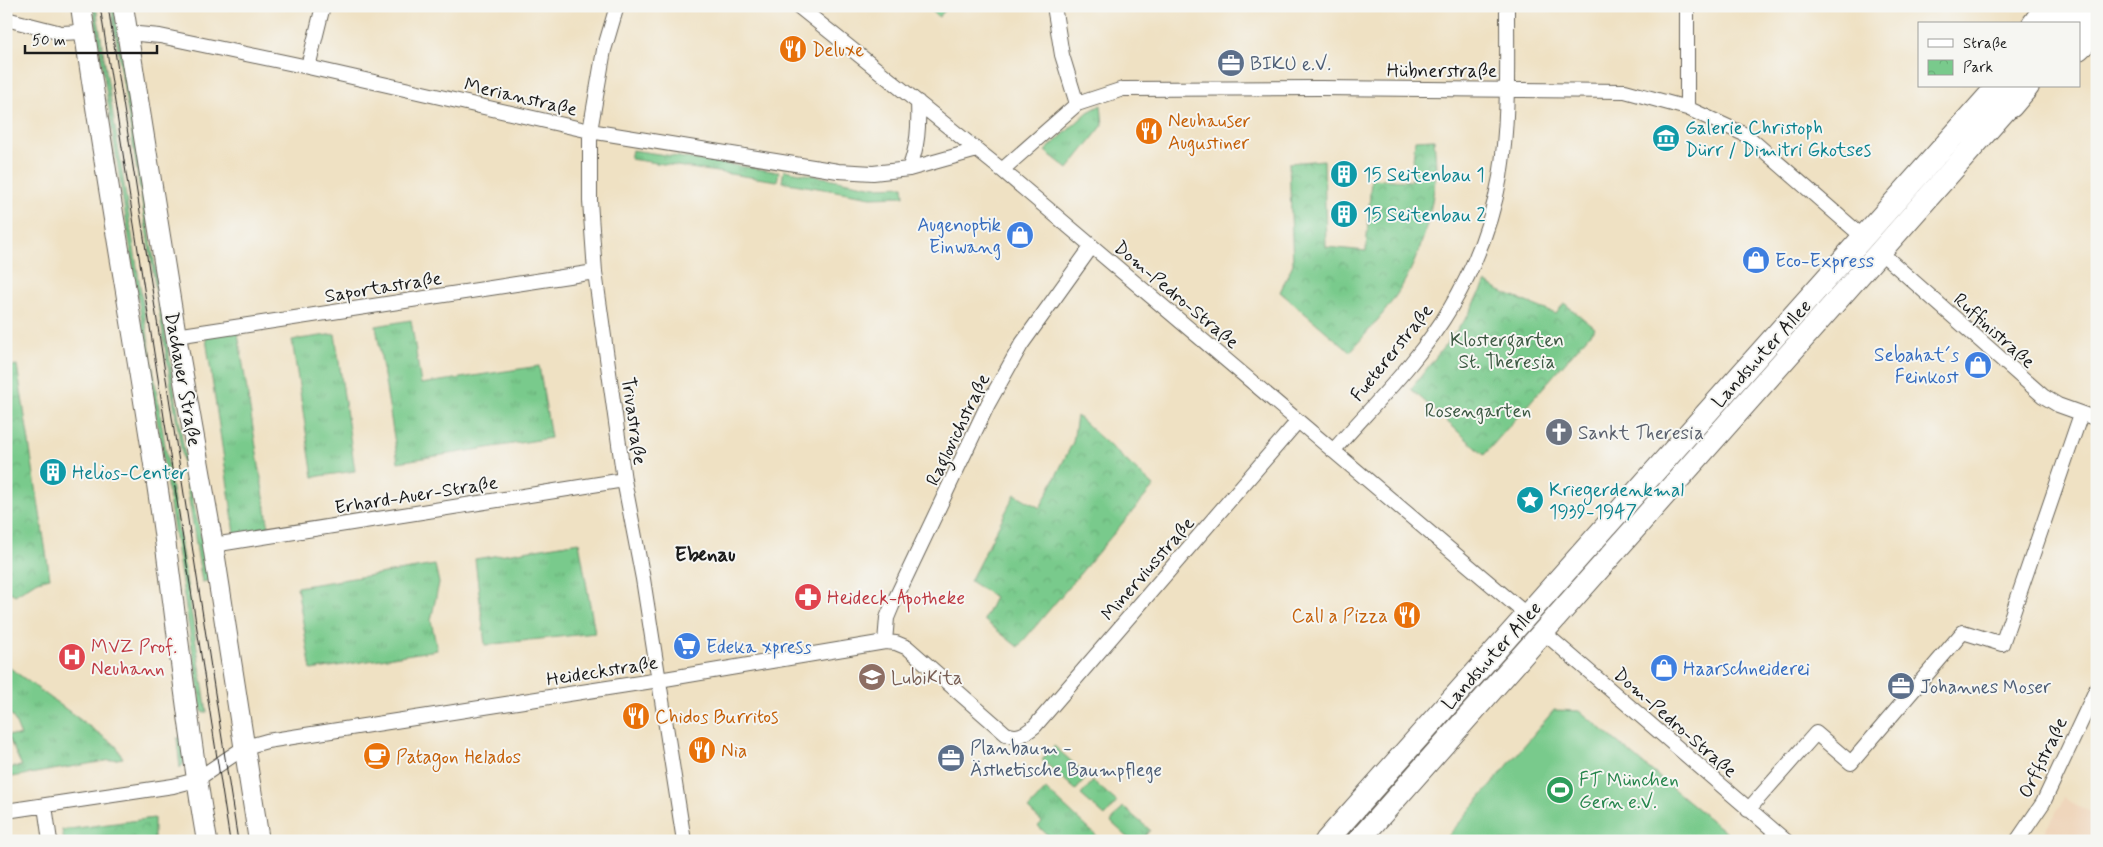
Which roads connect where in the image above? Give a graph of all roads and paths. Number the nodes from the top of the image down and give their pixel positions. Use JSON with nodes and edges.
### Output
{"nodes":[{"id":1,"x":80,"y":6,"type":"edge"},
{"id":2,"x":123,"y":6,"type":"edge"},
{"id":3,"x":323,"y":6,"type":"edge"},
{"id":4,"x":617,"y":6,"type":"edge"},
{"id":5,"x":798,"y":6,"type":"edge"},
{"id":6,"x":1054,"y":6,"type":"edge"},
{"id":7,"x":1507,"y":6,"type":"edge"},
{"id":8,"x":1687,"y":6,"type":"edge"},
{"id":9,"x":2045,"y":6,"type":"edge"},
{"id":10,"x":2068,"y":6,"type":"edge"},
{"id":11,"x":2097,"y":6,"type":"edge"},
{"id":12,"x":6,"y":20,"type":"edge"},
{"id":13,"x":2033,"y":22,"type":"edge"},
{"id":14,"x":2054,"y":22,"type":"edge"},
{"id":15,"x":2080,"y":25,"type":"edge"},
{"id":16,"x":84,"y":32,"type":"junction"},
{"id":17,"x":127,"y":33,"type":"junction"},
{"id":18,"x":2097,"y":33,"type":"edge"},
{"id":19,"x":2080,"y":49,"type":"edge"},
{"id":20,"x":308,"y":67,"type":"junction"},
{"id":21,"x":2023,"y":88,"type":"edge"},
{"id":22,"x":1507,"y":89,"type":"junction"},
{"id":23,"x":2005,"y":90,"type":"edge"},
{"id":24,"x":918,"y":102,"type":"junction"},
{"id":25,"x":1076,"y":104,"type":"junction"},
{"id":26,"x":1687,"y":108,"type":"junction"},
{"id":27,"x":590,"y":131,"type":"junction"},
{"id":28,"x":977,"y":150,"type":"junction"},
{"id":29,"x":909,"y":169,"type":"junction"},
{"id":30,"x":1002,"y":170,"type":"junction"},
{"id":31,"x":1871,"y":244,"type":"junction"},
{"id":32,"x":1092,"y":246,"type":"junction"},
{"id":33,"x":595,"y":272,"type":"junction"},
{"id":34,"x":176,"y":336,"type":"junction"},
{"id":35,"x":2081,"y":414,"type":"junction"},
{"id":36,"x":2097,"y":419,"type":"edge"},
{"id":37,"x":1298,"y":421,"type":"junction"},
{"id":38,"x":1333,"y":451,"type":"junction"},
{"id":39,"x":624,"y":480,"type":"junction"},
{"id":40,"x":213,"y":545,"type":"junction"},
{"id":41,"x":1535,"y":623,"type":"junction"},
{"id":42,"x":885,"y":642,"type":"junction"},
{"id":43,"x":659,"y":680,"type":"junction"},
{"id":44,"x":2097,"y":688,"type":"edge"},
{"id":45,"x":1022,"y":736,"type":"joint"},
{"id":46,"x":245,"y":747,"type":"junction"},
{"id":47,"x":196,"y":780,"type":"junction"},
{"id":48,"x":44,"y":806,"type":"junction"},
{"id":49,"x":1748,"y":810,"type":"junction"},
{"id":50,"x":6,"y":811,"type":"edge"},
{"id":51,"x":50,"y":841,"type":"edge"},
{"id":52,"x":207,"y":841,"type":"edge"},
{"id":53,"x":259,"y":841,"type":"edge"},
{"id":54,"x":684,"y":841,"type":"edge"},
{"id":55,"x":1326,"y":841,"type":"edge"},
{"id":56,"x":1358,"y":841,"type":"edge"},
{"id":57,"x":1786,"y":841,"type":"edge"},
{"id":58,"x":2017,"y":841,"type":"edge"}],
"edges":[{"from":1,"to":16,"type":"main road"},
{"from":2,"to":17,"type":"main road","name":"Dachauer Straße"},
{"from":3,"to":20,"type":"street"},
{"from":4,"to":27,"type":"street","name":"Trivastraße"},
{"from":5,"to":24,"type":"street","name":"Dom-Pedro-Straße"},
{"from":6,"to":25,"type":"street"},
{"from":7,"to":22,"type":"street","name":"Fuetererstraße"},
{"from":8,"to":26,"type":"street"},
{"from":9,"to":13,"type":"main road"},
{"from":10,"to":14,"type":"highway"},
{"from":11,"to":15,"type":"highway"},
{"from":12,"to":16,"type":"street"},
{"from":16,"to":47,"type":"main road"},
{"from":17,"to":20,"type":"street","name":"Merianstraße"},
{"from":17,"to":34,"type":"main road","name":"Dachauer Straße"},
{"from":18,"to":19,"type":"main road"},
{"from":20,"to":27,"type":"street","name":"Merianstraße"},
{"from":21,"to":23,"type":"main road","name":"Landshuter Allee"},
{"from":22,"to":25,"type":"street","name":"Hübnerstraße"},
{"from":22,"to":26,"type":"street","name":"Hübnerstraße"},
{"from":22,"to":38,"type":"street","name":"Fuetererstraße"},
{"from":23,"to":31,"type":"main road","name":"Landshuter Allee"},
{"from":24,"to":28,"type":"street","name":"Dom-Pedro-Straße"},
{"from":24,"to":29,"type":"street"},
{"from":25,"to":30,"type":"street","name":"Hübnerstraße"},
{"from":26,"to":31,"type":"street","name":"Hübnerstraße"},
{"from":27,"to":29,"type":"street","name":"Merianstraße"},
{"from":27,"to":33,"type":"street","name":"Trivastraße"},
{"from":28,"to":29,"type":"street","name":"Merianstraße"},
{"from":28,"to":30,"type":"street","name":"Dom-Pedro-Straße"},
{"from":30,"to":32,"type":"street","name":"Dom-Pedro-Straße"},
{"from":31,"to":35,"type":"street","name":"Ruffinistraße"},
{"from":31,"to":41,"type":"main road","name":"Landshuter Allee"},
{"from":32,"to":37,"type":"street","name":"Dom-Pedro-Straße"},
{"from":32,"to":42,"type":"street","name":"Raglovichstraße"},
{"from":33,"to":34,"type":"street","name":"Saportastraße"},
{"from":33,"to":39,"type":"street","name":"Trivastraße"},
{"from":34,"to":40,"type":"main road","name":"Dachauer Straße"},
{"from":35,"to":36,"type":"street","name":"Ruffinistraße"},
{"from":35,"to":49,"type":"street"},
{"from":37,"to":38,"type":"street","name":"Dom-Pedro-Straße"},
{"from":37,"to":45,"type":"street","name":"Minerviusstraße"},
{"from":38,"to":41,"type":"street","name":"Dom-Pedro-Straße"},
{"from":39,"to":40,"type":"street","name":"Erhard-Auer-Straße"},
{"from":39,"to":43,"type":"street","name":"Trivastraße"},
{"from":40,"to":46,"type":"main road","name":"Dachauer Straße"},
{"from":41,"to":49,"type":"street","name":"Dom-Pedro-Straße"},
{"from":41,"to":55,"type":"main road","name":"Landshuter Allee"},
{"from":41,"to":56,"type":"main road","name":"Landshuter Allee"},
{"from":42,"to":43,"type":"street","name":"Heideckstraße"},
{"from":42,"to":45,"type":"street","name":"Heideckstraße"},
{"from":43,"to":46,"type":"street","name":"Heideckstraße"},
{"from":43,"to":54,"type":"street","name":"Trivastraße"},
{"from":44,"to":58,"type":"street","name":"Orffstraße"},
{"from":46,"to":47,"type":"street","name":"Heideckstraße"},
{"from":46,"to":53,"type":"main road","name":"Dachauer Straße"},
{"from":47,"to":48,"type":"street"},
{"from":47,"to":52,"type":"main road"},
{"from":48,"to":50,"type":"street"},
{"from":48,"to":51,"type":"street"},
{"from":49,"to":57,"type":"street","name":"Dom-Pedro-Straße"}]}
